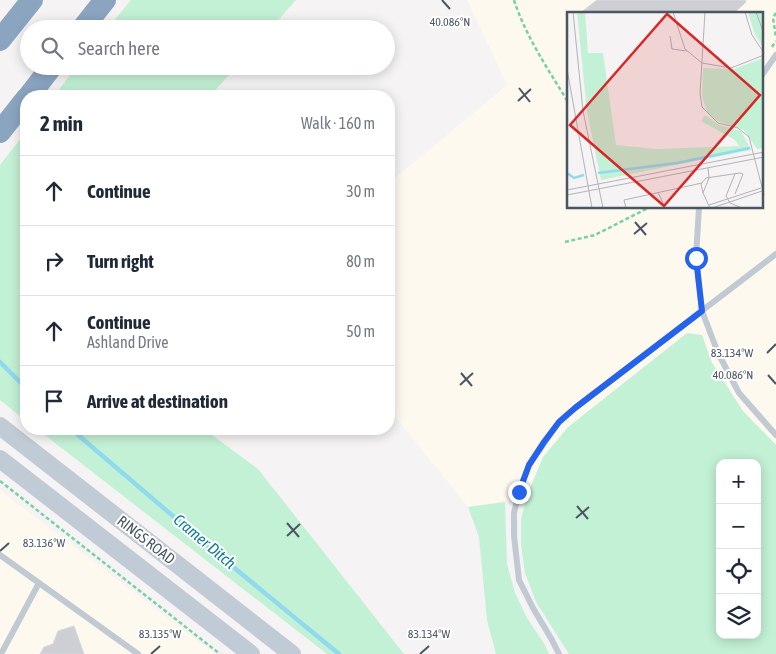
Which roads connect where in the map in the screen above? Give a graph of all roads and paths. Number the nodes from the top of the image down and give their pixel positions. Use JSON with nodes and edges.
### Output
{"nodes":[{"id":1,"x":32,"y":0,"type":"edge"},
{"id":2,"x":105,"y":0,"type":"edge"},
{"id":3,"x":514,"y":0,"type":"edge"},
{"id":4,"x":776,"y":14,"type":"edge"},
{"id":5,"x":89,"y":20,"type":"edge"},
{"id":6,"x":776,"y":37,"type":"edge"},
{"id":7,"x":0,"y":40,"type":"edge"},
{"id":8,"x":776,"y":55,"type":"edge"},
{"id":9,"x":764,"y":72,"type":"edge"},
{"id":10,"x":45,"y":75,"type":"edge"},
{"id":11,"x":33,"y":90,"type":"edge"},
{"id":12,"x":567,"y":100,"type":"edge"},
{"id":13,"x":20,"y":107,"type":"edge"},
{"id":14,"x":0,"y":132,"type":"edge"},
{"id":15,"x":646,"y":209,"type":"edge"},
{"id":16,"x":697,"y":209,"type":"edge"},
{"id":17,"x":565,"y":242,"type":"dead end"},
{"id":18,"x":776,"y":254,"type":"edge"},
{"id":19,"x":702,"y":311,"type":"junction"},
{"id":20,"x":0,"y":426,"type":"edge"},
{"id":21,"x":776,"y":435,"type":"edge"},
{"id":22,"x":0,"y":459,"type":"edge"},
{"id":23,"x":0,"y":481,"type":"edge"},
{"id":24,"x":0,"y":555,"type":"edge"},
{"id":25,"x":39,"y":583,"type":"junction"},
{"id":26,"x":1,"y":654,"type":"edge"},
{"id":27,"x":138,"y":654,"type":"edge"},
{"id":28,"x":220,"y":654,"type":"edge"},
{"id":29,"x":251,"y":654,"type":"edge"},
{"id":30,"x":292,"y":654,"type":"edge"},
{"id":31,"x":559,"y":654,"type":"edge"}],
"edges":[{"from":1,"to":7,"type":"highway"},
{"from":2,"to":5,"type":"highway"},
{"from":3,"to":12,"type":"path"},
{"from":4,"to":6,"type":"path"},
{"from":8,"to":9,"type":"lane"},
{"from":10,"to":11,"type":"highway"},
{"from":13,"to":14,"type":"highway"},
{"from":15,"to":17,"type":"path"},
{"from":16,"to":19,"type":"lane"},
{"from":18,"to":19,"type":"lane"},
{"from":19,"to":21,"type":"lane"},
{"from":19,"to":31,"type":"lane"},
{"from":20,"to":30,"type":"main road","name":"RINGS ROAD"},
{"from":22,"to":29,"type":"main road","name":"RINGS ROAD"},
{"from":23,"to":28,"type":"path"},
{"from":24,"to":25,"type":"lane"},
{"from":25,"to":26,"type":"lane"},
{"from":25,"to":27,"type":"lane"}]}
